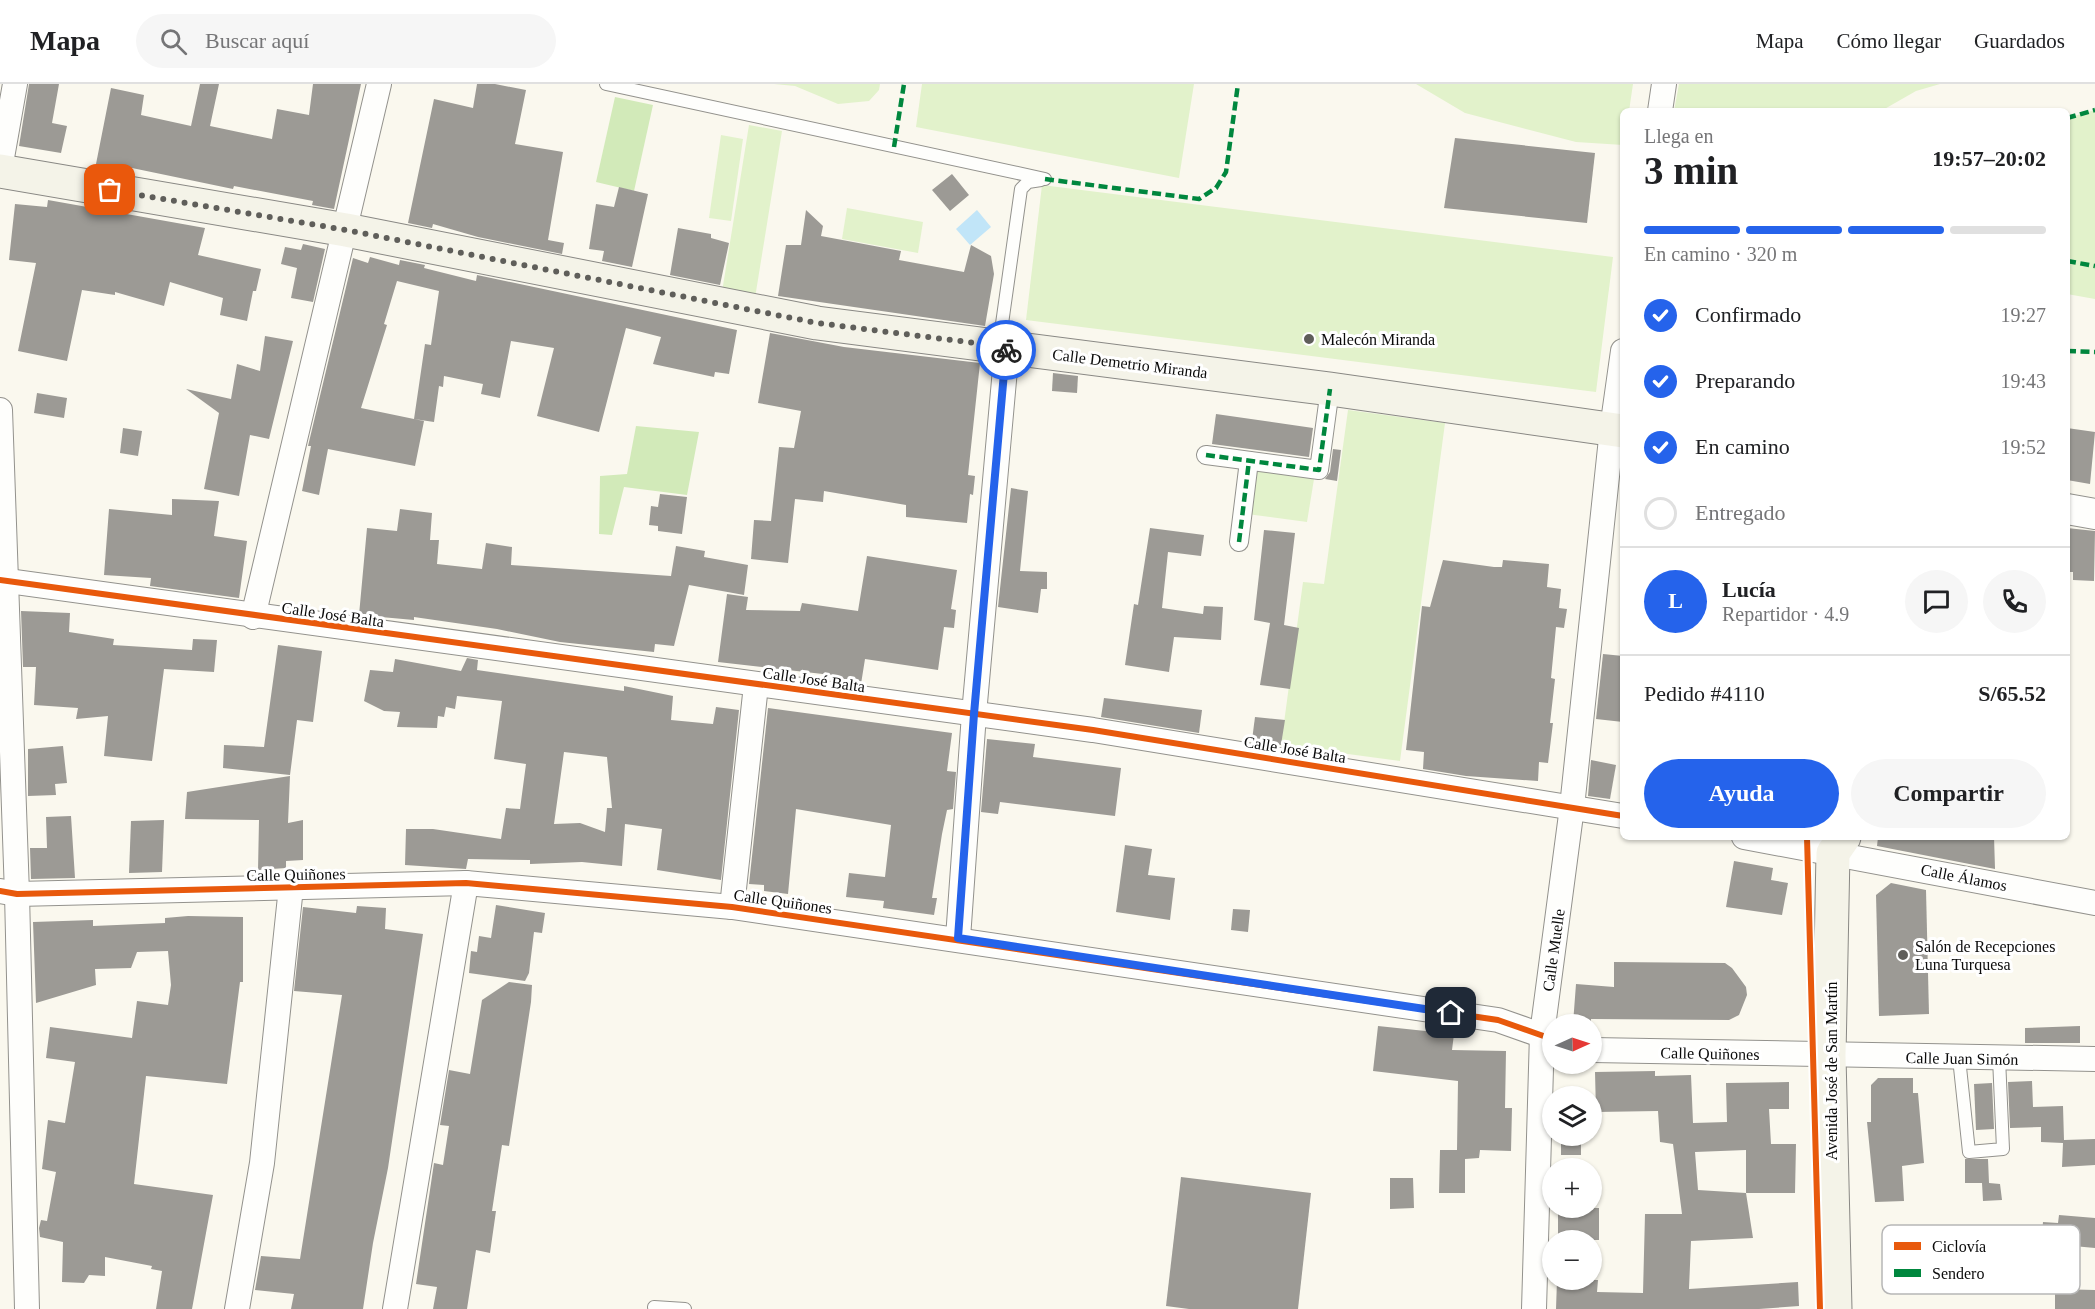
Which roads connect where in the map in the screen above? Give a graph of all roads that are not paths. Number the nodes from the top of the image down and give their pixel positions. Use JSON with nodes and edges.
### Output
{"nodes":[{"id":1,"x":15,"y":84,"type":"edge"},
{"id":2,"x":379,"y":84,"type":"edge"},
{"id":3,"x":606,"y":84,"type":"edge"},
{"id":4,"x":1664,"y":84,"type":"edge"},
{"id":5,"x":1660,"y":108,"type":"edge"},
{"id":6,"x":0,"y":170,"type":"edge"},
{"id":7,"x":346,"y":230,"type":"junction"},
{"id":8,"x":1003,"y":346,"type":"junction"},
{"id":9,"x":1330,"y":389,"type":"junction"},
{"id":10,"x":1620,"y":398,"type":"edge"},
{"id":11,"x":0,"y":410,"type":"edge"},
{"id":12,"x":1618,"y":430,"type":"edge"},
{"id":13,"x":1206,"y":455,"type":"dead end"},
{"id":14,"x":1250,"y":461,"type":"junction"},
{"id":15,"x":2070,"y":510,"type":"edge"},
{"id":16,"x":2095,"y":514,"type":"edge"},
{"id":17,"x":1239,"y":542,"type":"dead end"},
{"id":18,"x":4,"y":581,"type":"edge"},
{"id":19,"x":253,"y":617,"type":"junction"},
{"id":20,"x":756,"y":685,"type":"junction"},
{"id":21,"x":974,"y":714,"type":"junction"},
{"id":22,"x":1572,"y":807,"type":"junction"},
{"id":23,"x":1620,"y":815,"type":"edge"},
{"id":24,"x":1777,"y":840,"type":"edge"},
{"id":25,"x":1844,"y":846,"type":"edge"},
{"id":26,"x":466,"y":883,"type":"junction"},
{"id":27,"x":291,"y":887,"type":"junction"},
{"id":28,"x":9,"y":892,"type":"edge"},
{"id":29,"x":2095,"y":903,"type":"edge"},
{"id":30,"x":732,"y":907,"type":"junction"},
{"id":31,"x":958,"y":938,"type":"junction"},
{"id":32,"x":1550,"y":1014,"type":"edge"},
{"id":33,"x":1542,"y":1035,"type":"edge"},
{"id":34,"x":1602,"y":1050,"type":"edge"},
{"id":35,"x":1840,"y":1056,"type":"junction"},
{"id":36,"x":1959,"y":1058,"type":"junction"},
{"id":37,"x":2000,"y":1058,"type":"junction"},
{"id":38,"x":2095,"y":1059,"type":"edge"},
{"id":39,"x":1545,"y":1074,"type":"edge"},
{"id":40,"x":654,"y":1307,"type":"dead end"},
{"id":41,"x":27,"y":1309,"type":"edge"},
{"id":42,"x":237,"y":1309,"type":"edge"},
{"id":43,"x":395,"y":1309,"type":"edge"},
{"id":44,"x":685,"y":1309,"type":"edge"},
{"id":45,"x":1534,"y":1309,"type":"edge"},
{"id":46,"x":1834,"y":1309,"type":"edge"},
{"id":47,"x":1855,"y":1309,"type":"edge"}],
"edges":[{"from":1,"to":6,"type":"street"},
{"from":2,"to":7,"type":"street"},
{"from":3,"to":8,"type":"lane"},
{"from":4,"to":5,"type":"street"},
{"from":6,"to":7,"type":"main road","name":"Calle Demetrio Miranda"},
{"from":7,"to":8,"type":"main road","name":"Calle Demetrio Miranda"},
{"from":7,"to":19,"type":"street"},
{"from":8,"to":9,"type":"main road","name":"Calle Demetrio Miranda"},
{"from":8,"to":21,"type":"street"},
{"from":9,"to":12,"type":"main road","name":"Calle Demetrio Miranda"},
{"from":9,"to":14,"type":"street"},
{"from":10,"to":12,"type":"street","name":"Calle Muelle"},
{"from":11,"to":18,"type":"street"},
{"from":12,"to":22,"type":"street","name":"Calle Muelle"},
{"from":13,"to":14,"type":"street"},
{"from":14,"to":17,"type":"street"},
{"from":15,"to":16,"type":"street"},
{"from":18,"to":19,"type":"street","name":"Calle José Balta"},
{"from":18,"to":28,"type":"street"},
{"from":19,"to":20,"type":"street","name":"Calle José Balta"},
{"from":20,"to":21,"type":"street","name":"Calle José Balta"},
{"from":20,"to":30,"type":"street"},
{"from":21,"to":22,"type":"street","name":"Calle José Balta"},
{"from":21,"to":31,"type":"street"},
{"from":22,"to":23,"type":"street","name":"Calle José Balta"},
{"from":22,"to":32,"type":"street","name":"Calle Muelle"},
{"from":24,"to":25,"type":"street"},
{"from":25,"to":29,"type":"street","name":"Calle Álamos"},
{"from":25,"to":35,"type":"main road","name":"Avenida José de San Martín"},
{"from":26,"to":27,"type":"street","name":"Calle Quiñones"},
{"from":26,"to":30,"type":"street","name":"Calle Quiñones"},
{"from":26,"to":43,"type":"street"},
{"from":27,"to":28,"type":"street","name":"Calle Quiñones"},
{"from":27,"to":42,"type":"street"},
{"from":28,"to":41,"type":"street"},
{"from":30,"to":31,"type":"street","name":"Calle Quiñones"},
{"from":31,"to":33,"type":"street","name":"Calle Quiñones"},
{"from":34,"to":35,"type":"street","name":"Calle Quiñones"},
{"from":35,"to":36,"type":"street","name":"Calle Juan Simón"},
{"from":35,"to":46,"type":"main road","name":"Avenida José de San Martín"},
{"from":35,"to":47,"type":"main road","name":"Avenida José de San Martín"},
{"from":36,"to":37,"type":"street","name":"Calle Juan Simón"},
{"from":36,"to":37,"type":"lane"},
{"from":37,"to":38,"type":"street","name":"Calle Juan Simón"},
{"from":39,"to":45,"type":"street","name":"Calle Muelle"},
{"from":40,"to":44,"type":"lane"}]}
